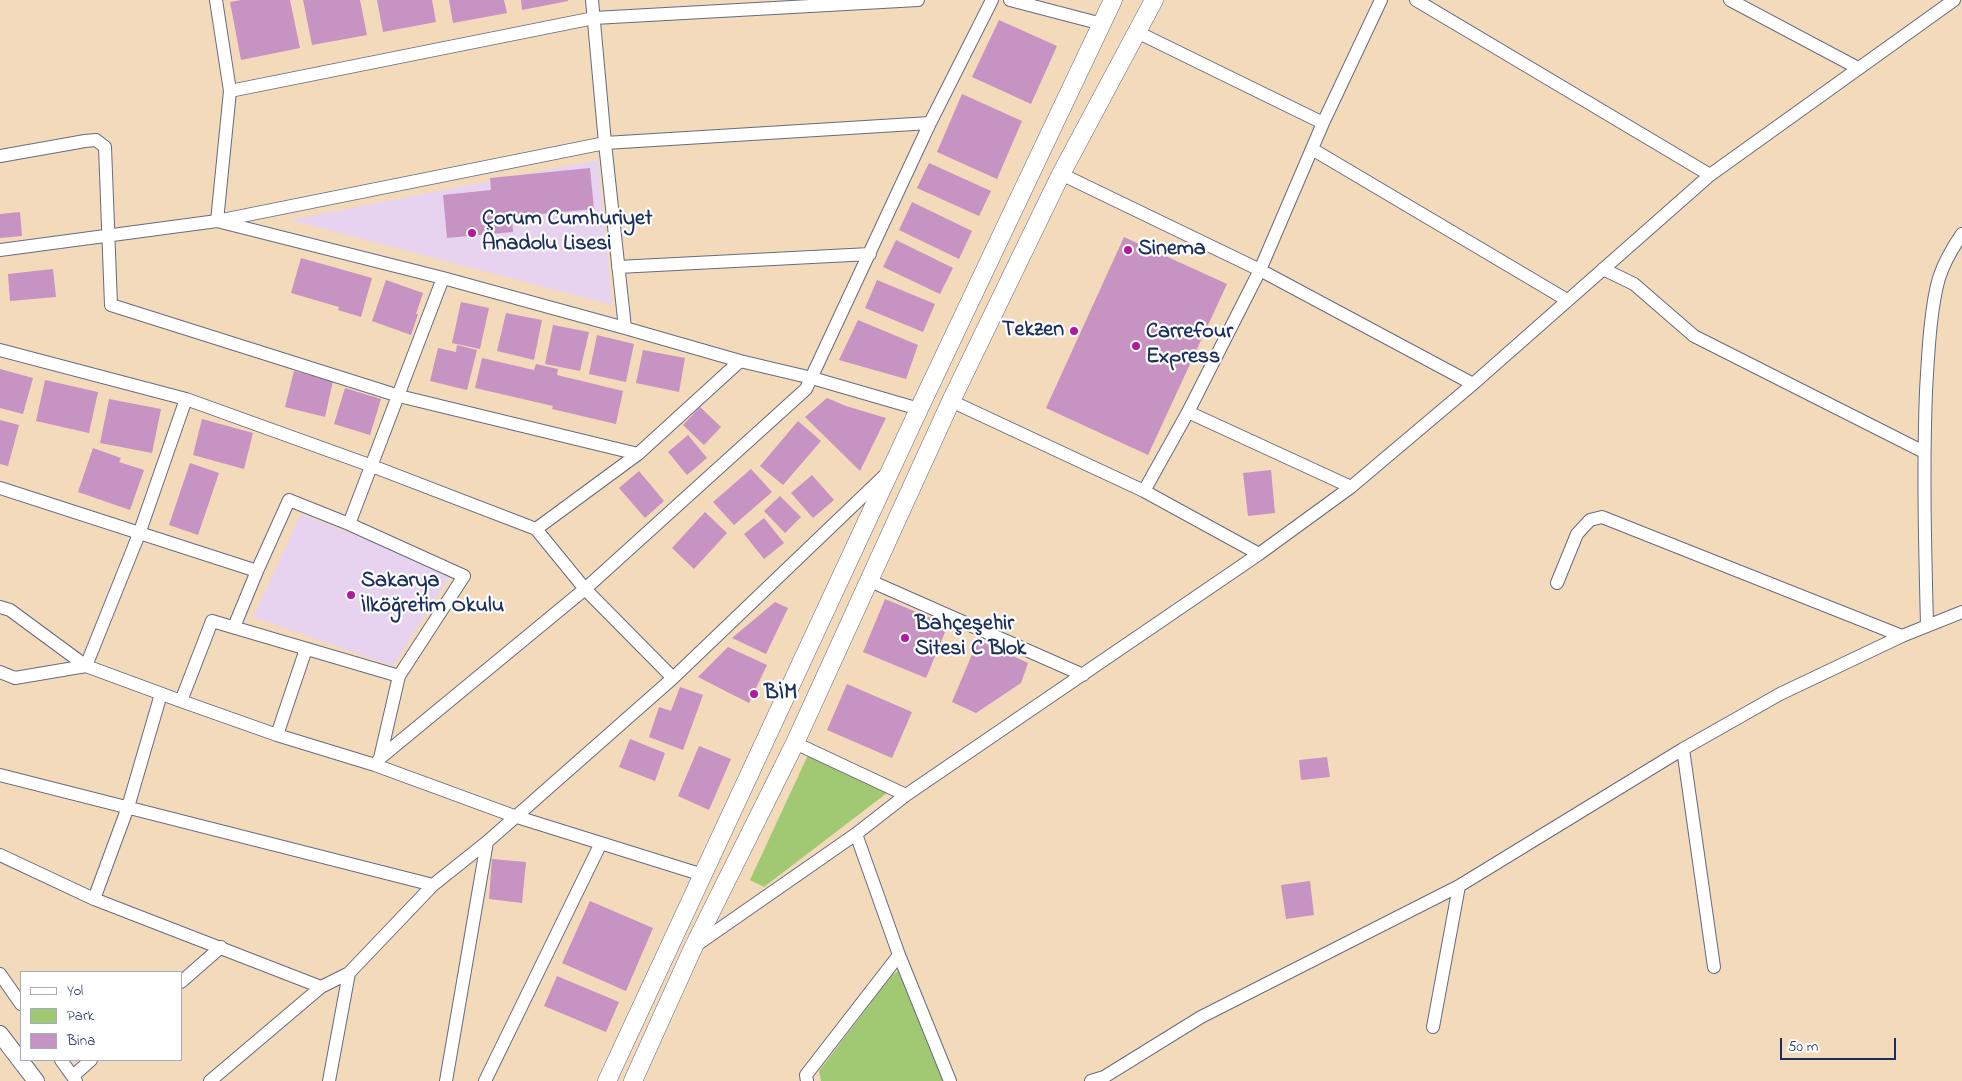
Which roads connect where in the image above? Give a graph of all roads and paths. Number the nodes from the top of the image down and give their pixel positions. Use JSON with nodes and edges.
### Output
{"nodes":[{"id":1,"x":216,"y":0,"type":"edge"},
{"id":2,"x":592,"y":0,"type":"edge"},
{"id":3,"x":918,"y":0,"type":"edge"},
{"id":4,"x":992,"y":0,"type":"edge"},
{"id":5,"x":1010,"y":0,"type":"edge"},
{"id":6,"x":1113,"y":0,"type":"edge"},
{"id":7,"x":1154,"y":0,"type":"edge"},
{"id":8,"x":1381,"y":0,"type":"edge"},
{"id":9,"x":1416,"y":0,"type":"edge"},
{"id":10,"x":1730,"y":0,"type":"edge"},
{"id":11,"x":1954,"y":0,"type":"edge"},
{"id":12,"x":822,"y":3,"type":"edge"},
{"id":13,"x":594,"y":18,"type":"junction"},
{"id":14,"x":1102,"y":24,"type":"junction"},
{"id":15,"x":1137,"y":32,"type":"junction"},
{"id":16,"x":1858,"y":68,"type":"junction"},
{"id":17,"x":230,"y":91,"type":"junction"},
{"id":18,"x":930,"y":123,"type":"junction"},
{"id":19,"x":1322,"y":123,"type":"junction"},
{"id":20,"x":605,"y":143,"type":"junction"},
{"id":21,"x":1312,"y":149,"type":"junction"},
{"id":22,"x":0,"y":156,"type":"edge"},
{"id":23,"x":1061,"y":174,"type":"junction"},
{"id":24,"x":1710,"y":175,"type":"junction"},
{"id":25,"x":218,"y":221,"type":"junction"},
{"id":26,"x":1962,"y":234,"type":"edge"},
{"id":27,"x":108,"y":235,"type":"junction"},
{"id":28,"x":0,"y":250,"type":"edge"},
{"id":29,"x":870,"y":254,"type":"junction"},
{"id":30,"x":618,"y":267,"type":"junction"},
{"id":31,"x":1603,"y":269,"type":"junction"},
{"id":32,"x":1260,"y":270,"type":"junction"},
{"id":33,"x":443,"y":278,"type":"junction"},
{"id":34,"x":1567,"y":300,"type":"junction"},
{"id":35,"x":625,"y":328,"type":"junction"},
{"id":36,"x":0,"y":350,"type":"edge"},
{"id":37,"x":740,"y":361,"type":"junction"},
{"id":38,"x":812,"y":378,"type":"junction"},
{"id":39,"x":1474,"y":384,"type":"junction"},
{"id":40,"x":928,"y":390,"type":"junction"},
{"id":41,"x":399,"y":396,"type":"junction"},
{"id":42,"x":186,"y":399,"type":"junction"},
{"id":43,"x":951,"y":401,"type":"junction"},
{"id":44,"x":919,"y":409,"type":"junction"},
{"id":45,"x":1188,"y":412,"type":"junction"},
{"id":46,"x":942,"y":419,"type":"junction"},
{"id":47,"x":1924,"y":452,"type":"junction"},
{"id":48,"x":638,"y":454,"type":"junction"},
{"id":49,"x":372,"y":466,"type":"junction"},
{"id":50,"x":893,"y":467,"type":"junction"},
{"id":51,"x":1351,"y":487,"type":"junction"},
{"id":52,"x":0,"y":488,"type":"edge"},
{"id":53,"x":1144,"y":491,"type":"junction"},
{"id":54,"x":349,"y":524,"type":"junction"},
{"id":55,"x":536,"y":529,"type":"junction"},
{"id":56,"x":139,"y":534,"type":"junction"},
{"id":57,"x":1259,"y":554,"type":"junction"},
{"id":58,"x":257,"y":571,"type":"junction"},
{"id":59,"x":868,"y":580,"type":"junction"},
{"id":60,"x":1557,"y":583,"type":"dead end"},
{"id":61,"x":584,"y":589,"type":"junction"},
{"id":62,"x":0,"y":607,"type":"edge"},
{"id":63,"x":1962,"y":612,"type":"edge"},
{"id":64,"x":1926,"y":625,"type":"junction"},
{"id":65,"x":234,"y":627,"type":"junction"},
{"id":66,"x":1902,"y":636,"type":"junction"},
{"id":67,"x":306,"y":649,"type":"junction"},
{"id":68,"x":86,"y":666,"type":"junction"},
{"id":69,"x":0,"y":672,"type":"edge"},
{"id":70,"x":399,"y":676,"type":"junction"},
{"id":71,"x":1083,"y":676,"type":"junction"},
{"id":72,"x":673,"y":678,"type":"junction"},
{"id":73,"x":161,"y":694,"type":"junction"},
{"id":74,"x":181,"y":701,"type":"junction"},
{"id":75,"x":276,"y":735,"type":"junction"},
{"id":76,"x":794,"y":743,"type":"junction"},
{"id":77,"x":1683,"y":750,"type":"junction"},
{"id":78,"x":377,"y":762,"type":"junction"},
{"id":79,"x":0,"y":775,"type":"edge"},
{"id":80,"x":906,"y":795,"type":"junction"},
{"id":81,"x":128,"y":807,"type":"junction"},
{"id":82,"x":514,"y":816,"type":"junction"},
{"id":83,"x":856,"y":834,"type":"junction"},
{"id":84,"x":487,"y":842,"type":"junction"},
{"id":85,"x":601,"y":843,"type":"junction"},
{"id":86,"x":0,"y":855,"type":"edge"},
{"id":87,"x":702,"y":875,"type":"junction"},
{"id":88,"x":433,"y":885,"type":"junction"},
{"id":89,"x":1459,"y":886,"type":"junction"},
{"id":90,"x":94,"y":899,"type":"junction"},
{"id":91,"x":221,"y":947,"type":"junction"},
{"id":92,"x":694,"y":948,"type":"junction"},
{"id":93,"x":899,"y":955,"type":"junction"},
{"id":94,"x":1714,"y":967,"type":"dead end"},
{"id":95,"x":349,"y":972,"type":"junction"},
{"id":96,"x":0,"y":974,"type":"edge"},
{"id":97,"x":182,"y":981,"type":"edge"},
{"id":98,"x":321,"y":987,"type":"junction"},
{"id":99,"x":20,"y":1003,"type":"edge"},
{"id":100,"x":1433,"y":1027,"type":"dead end"},
{"id":101,"x":0,"y":1034,"type":"edge"},
{"id":102,"x":20,"y":1060,"type":"edge"},
{"id":103,"x":21,"y":1061,"type":"edge"},
{"id":104,"x":62,"y":1061,"type":"edge"},
{"id":105,"x":90,"y":1061,"type":"edge"},
{"id":106,"x":75,"y":1078,"type":"edge"},
{"id":107,"x":1100,"y":1080,"type":"edge"},
{"id":108,"x":36,"y":1081,"type":"edge"},
{"id":109,"x":210,"y":1081,"type":"edge"},
{"id":110,"x":328,"y":1081,"type":"edge"},
{"id":111,"x":446,"y":1081,"type":"edge"},
{"id":112,"x":485,"y":1081,"type":"edge"},
{"id":113,"x":607,"y":1081,"type":"edge"},
{"id":114,"x":633,"y":1081,"type":"edge"},
{"id":115,"x":807,"y":1081,"type":"edge"},
{"id":116,"x":950,"y":1081,"type":"edge"}],
"edges":[{"from":1,"to":17,"type":"street"},
{"from":2,"to":13,"type":"street"},
{"from":3,"to":12,"type":"street"},
{"from":4,"to":18,"type":"street"},
{"from":5,"to":14,"type":"street"},
{"from":6,"to":14,"type":"main road"},
{"from":7,"to":15,"type":"main road"},
{"from":8,"to":19,"type":"street"},
{"from":9,"to":24,"type":"street"},
{"from":10,"to":16,"type":"street"},
{"from":11,"to":16,"type":"street"},
{"from":12,"to":13,"type":"street"},
{"from":13,"to":17,"type":"street"},
{"from":13,"to":20,"type":"street"},
{"from":14,"to":40,"type":"main road"},
{"from":15,"to":19,"type":"street"},
{"from":15,"to":23,"type":"main road"},
{"from":16,"to":24,"type":"street"},
{"from":17,"to":25,"type":"street"},
{"from":18,"to":20,"type":"street"},
{"from":18,"to":29,"type":"street"},
{"from":19,"to":21,"type":"street"},
{"from":20,"to":25,"type":"street"},
{"from":20,"to":30,"type":"street"},
{"from":21,"to":32,"type":"street"},
{"from":21,"to":34,"type":"street"},
{"from":22,"to":27,"type":"street"},
{"from":23,"to":32,"type":"street"},
{"from":23,"to":43,"type":"main road"},
{"from":24,"to":31,"type":"street"},
{"from":25,"to":27,"type":"street"},
{"from":25,"to":33,"type":"street"},
{"from":26,"to":47,"type":"street"},
{"from":27,"to":28,"type":"street"},
{"from":27,"to":41,"type":"street"},
{"from":29,"to":30,"type":"street"},
{"from":29,"to":38,"type":"street"},
{"from":30,"to":35,"type":"street"},
{"from":31,"to":34,"type":"street"},
{"from":31,"to":47,"type":"street"},
{"from":32,"to":39,"type":"street"},
{"from":32,"to":45,"type":"street"},
{"from":33,"to":35,"type":"street"},
{"from":33,"to":41,"type":"street"},
{"from":34,"to":39,"type":"street"},
{"from":35,"to":37,"type":"street"},
{"from":36,"to":42,"type":"street"},
{"from":37,"to":38,"type":"street"},
{"from":37,"to":48,"type":"street"},
{"from":38,"to":44,"type":"street"},
{"from":38,"to":61,"type":"street"},
{"from":39,"to":51,"type":"street"},
{"from":40,"to":43,"type":"main road"},
{"from":40,"to":44,"type":"main road"},
{"from":41,"to":48,"type":"street"},
{"from":41,"to":49,"type":"street"},
{"from":42,"to":49,"type":"street"},
{"from":42,"to":56,"type":"street"},
{"from":43,"to":46,"type":"main road"},
{"from":43,"to":53,"type":"street"},
{"from":44,"to":46,"type":"main road"},
{"from":44,"to":50,"type":"main road"},
{"from":45,"to":51,"type":"street"},
{"from":45,"to":53,"type":"street"},
{"from":46,"to":59,"type":"main road"},
{"from":47,"to":64,"type":"street"},
{"from":48,"to":55,"type":"street"},
{"from":49,"to":54,"type":"street"},
{"from":49,"to":55,"type":"street"},
{"from":50,"to":72,"type":"street"},
{"from":50,"to":87,"type":"main road"},
{"from":51,"to":57,"type":"street"},
{"from":52,"to":56,"type":"street"},
{"from":53,"to":57,"type":"street"},
{"from":54,"to":58,"type":"street"},
{"from":54,"to":70,"type":"street"},
{"from":55,"to":61,"type":"street"},
{"from":56,"to":58,"type":"street"},
{"from":56,"to":68,"type":"street"},
{"from":57,"to":71,"type":"street"},
{"from":58,"to":65,"type":"street"},
{"from":59,"to":71,"type":"street"},
{"from":59,"to":76,"type":"main road"},
{"from":60,"to":66,"type":"street"},
{"from":61,"to":72,"type":"street"},
{"from":61,"to":78,"type":"street"},
{"from":62,"to":68,"type":"street"},
{"from":63,"to":64,"type":"street"},
{"from":64,"to":66,"type":"street"},
{"from":65,"to":67,"type":"street"},
{"from":65,"to":74,"type":"street"},
{"from":66,"to":77,"type":"street"},
{"from":67,"to":70,"type":"street"},
{"from":67,"to":75,"type":"street"},
{"from":68,"to":69,"type":"street"},
{"from":68,"to":73,"type":"street"},
{"from":70,"to":78,"type":"street"},
{"from":71,"to":80,"type":"street"},
{"from":72,"to":82,"type":"street"},
{"from":73,"to":74,"type":"street"},
{"from":73,"to":81,"type":"street"},
{"from":74,"to":75,"type":"street"},
{"from":75,"to":78,"type":"street"},
{"from":76,"to":80,"type":"street"},
{"from":76,"to":92,"type":"main road"},
{"from":77,"to":89,"type":"street"},
{"from":77,"to":94,"type":"street"},
{"from":78,"to":82,"type":"street"},
{"from":79,"to":81,"type":"street"},
{"from":80,"to":83,"type":"street"},
{"from":81,"to":88,"type":"street"},
{"from":81,"to":90,"type":"street"},
{"from":82,"to":84,"type":"street"},
{"from":82,"to":85,"type":"street"},
{"from":83,"to":92,"type":"street"},
{"from":83,"to":93,"type":"street"},
{"from":84,"to":88,"type":"street"},
{"from":84,"to":111,"type":"street"},
{"from":85,"to":87,"type":"street"},
{"from":85,"to":112,"type":"street"},
{"from":86,"to":90,"type":"street"},
{"from":87,"to":113,"type":"main road"},
{"from":88,"to":95,"type":"street"},
{"from":89,"to":100,"type":"street"},
{"from":89,"to":107,"type":"street"},
{"from":90,"to":91,"type":"street"},
{"from":91,"to":97,"type":"street"},
{"from":91,"to":98,"type":"street"},
{"from":92,"to":114,"type":"main road"},
{"from":93,"to":115,"type":"street"},
{"from":93,"to":116,"type":"street"},
{"from":95,"to":98,"type":"street"},
{"from":95,"to":110,"type":"street"},
{"from":96,"to":99,"type":"street"},
{"from":98,"to":109,"type":"street"},
{"from":101,"to":102,"type":"street"},
{"from":103,"to":108,"type":"street"},
{"from":104,"to":106,"type":"street"},
{"from":105,"to":106,"type":"street"}]}
